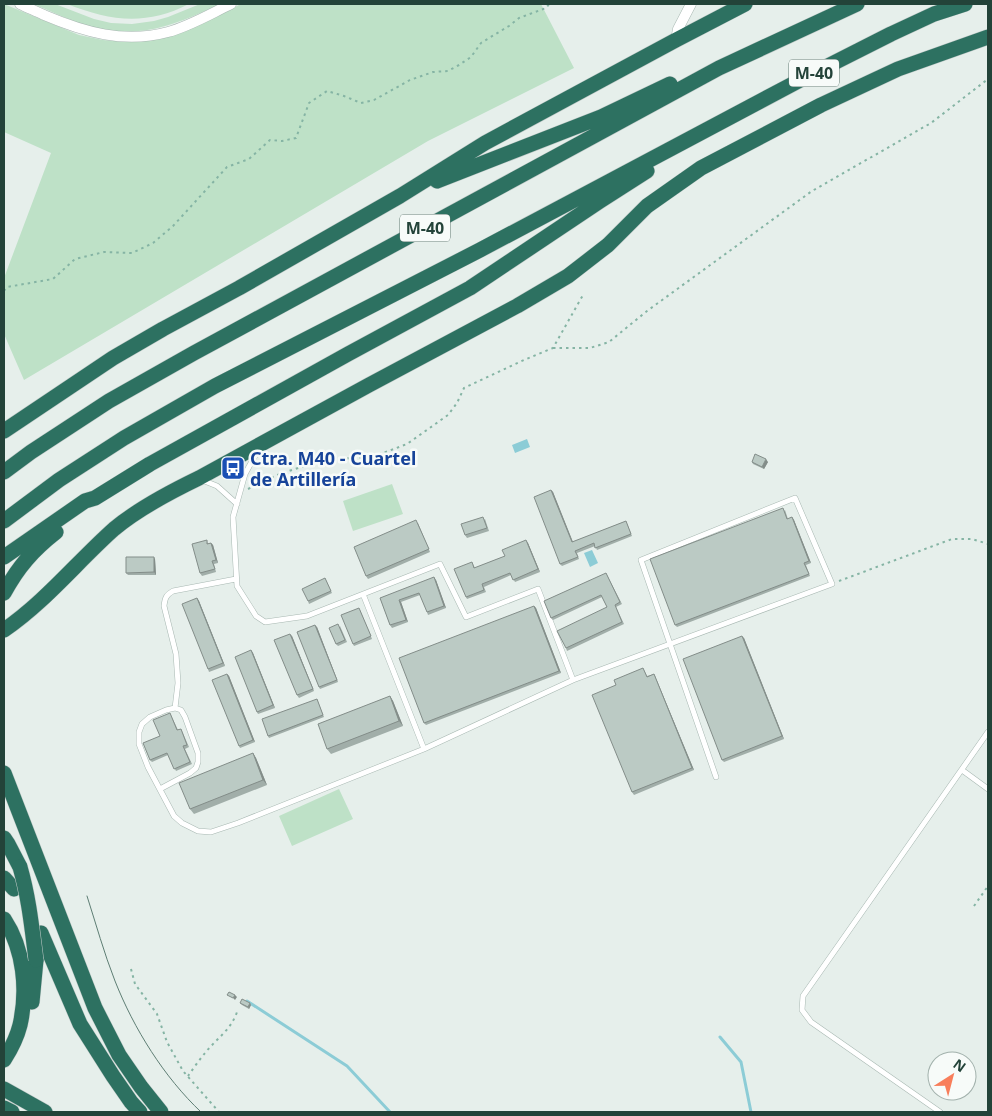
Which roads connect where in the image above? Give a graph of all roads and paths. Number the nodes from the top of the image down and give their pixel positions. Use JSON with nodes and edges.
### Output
{"nodes":[{"id":1,"x":20,"y":4,"type":"edge"},
{"id":2,"x":231,"y":4,"type":"edge"},
{"id":3,"x":549,"y":4,"type":"edge"},
{"id":4,"x":691,"y":4,"type":"edge"},
{"id":5,"x":745,"y":4,"type":"edge"},
{"id":6,"x":857,"y":4,"type":"edge"},
{"id":7,"x":965,"y":4,"type":"edge"},
{"id":8,"x":988,"y":37,"type":"edge"},
{"id":9,"x":676,"y":40,"type":"junction"},
{"id":10,"x":719,"y":68,"type":"junction"},
{"id":11,"x":988,"y":79,"type":"edge"},
{"id":12,"x":737,"y":114,"type":"junction"},
{"id":13,"x":400,"y":196,"type":"junction"},
{"id":14,"x":4,"y":291,"type":"edge"},
{"id":15,"x":583,"y":295,"type":"dead end"},
{"id":16,"x":553,"y":348,"type":"junction"},
{"id":17,"x":4,"y":431,"type":"edge"},
{"id":18,"x":261,"y":444,"type":"junction"},
{"id":19,"x":4,"y":472,"type":"edge"},
{"id":20,"x":199,"y":478,"type":"junction"},
{"id":21,"x":239,"y":494,"type":"junction"},
{"id":22,"x":95,"y":498,"type":"junction"},
{"id":23,"x":237,"y":504,"type":"junction"},
{"id":24,"x":4,"y":520,"type":"edge"},
{"id":25,"x":988,"y":544,"type":"edge"},
{"id":26,"x":4,"y":557,"type":"edge"},
{"id":27,"x":236,"y":579,"type":"junction"},
{"id":28,"x":832,"y":584,"type":"junction"},
{"id":29,"x":4,"y":593,"type":"edge"},
{"id":30,"x":364,"y":594,"type":"junction"},
{"id":31,"x":9,"y":627,"type":"edge"},
{"id":32,"x":670,"y":644,"type":"junction"},
{"id":33,"x":573,"y":680,"type":"junction"},
{"id":34,"x":175,"y":708,"type":"junction"},
{"id":35,"x":988,"y":732,"type":"edge"},
{"id":36,"x":424,"y":749,"type":"junction"},
{"id":37,"x":962,"y":770,"type":"junction"},
{"id":38,"x":4,"y":773,"type":"edge"},
{"id":39,"x":716,"y":777,"type":"dead end"},
{"id":40,"x":160,"y":789,"type":"junction"},
{"id":41,"x":988,"y":789,"type":"edge"},
{"id":42,"x":4,"y":838,"type":"edge"},
{"id":43,"x":988,"y":886,"type":"edge"},
{"id":44,"x":974,"y":906,"type":"dead end"},
{"id":45,"x":4,"y":920,"type":"edge"},
{"id":46,"x":41,"y":933,"type":"dead end"},
{"id":47,"x":131,"y":969,"type":"dead end"},
{"id":48,"x":238,"y":1012,"type":"dead end"},
{"id":49,"x":20,"y":1025,"type":"junction"},
{"id":50,"x":8,"y":1054,"type":"edge"},
{"id":51,"x":188,"y":1076,"type":"junction"},
{"id":52,"x":4,"y":1089,"type":"edge"},
{"id":53,"x":4,"y":1108,"type":"edge"},
{"id":54,"x":12,"y":1112,"type":"edge"},
{"id":55,"x":45,"y":1112,"type":"edge"},
{"id":56,"x":140,"y":1112,"type":"edge"},
{"id":57,"x":161,"y":1112,"type":"edge"},
{"id":58,"x":219,"y":1112,"type":"edge"},
{"id":59,"x":940,"y":1112,"type":"edge"}],
"edges":[{"from":1,"to":2,"type":"street"},
{"from":3,"to":14,"type":"path"},
{"from":4,"to":9,"type":"street"},
{"from":5,"to":9,"type":"highway"},
{"from":6,"to":10,"type":"highway","number":"M-40"},
{"from":7,"to":12,"type":"highway","number":"M-40"},
{"from":8,"to":18,"type":"highway"},
{"from":9,"to":13,"type":"highway"},
{"from":10,"to":13,"type":"highway"},
{"from":10,"to":19,"type":"highway","number":"M-40"},
{"from":11,"to":16,"type":"path"},
{"from":12,"to":22,"type":"highway"},
{"from":12,"to":24,"type":"highway","number":"M-40"},
{"from":13,"to":17,"type":"highway"},
{"from":15,"to":16,"type":"path"},
{"from":16,"to":21,"type":"path"},
{"from":18,"to":20,"type":"highway"},
{"from":18,"to":21,"type":"lane"},
{"from":20,"to":23,"type":"lane"},
{"from":20,"to":31,"type":"highway"},
{"from":21,"to":23,"type":"lane"},
{"from":22,"to":26,"type":"highway"},
{"from":22,"to":29,"type":"highway"},
{"from":23,"to":27,"type":"lane"},
{"from":25,"to":28,"type":"path"},
{"from":27,"to":30,"type":"lane"},
{"from":27,"to":34,"type":"lane"},
{"from":28,"to":32,"type":"lane"},
{"from":28,"to":32,"type":"lane"},
{"from":30,"to":33,"type":"lane"},
{"from":30,"to":36,"type":"lane"},
{"from":32,"to":33,"type":"lane"},
{"from":32,"to":39,"type":"lane"},
{"from":33,"to":36,"type":"lane"},
{"from":34,"to":40,"type":"lane"},
{"from":34,"to":40,"type":"lane"},
{"from":35,"to":37,"type":"lane"},
{"from":36,"to":40,"type":"lane"},
{"from":37,"to":41,"type":"lane"},
{"from":37,"to":59,"type":"lane"},
{"from":38,"to":57,"type":"highway"},
{"from":42,"to":49,"type":"highway","bridge":true},
{"from":43,"to":44,"type":"path"},
{"from":45,"to":49,"type":"highway"},
{"from":46,"to":56,"type":"highway"},
{"from":47,"to":51,"type":"path"},
{"from":48,"to":51,"type":"path"},
{"from":49,"to":50,"type":"highway"},
{"from":51,"to":58,"type":"path"},
{"from":52,"to":55,"type":"highway"},
{"from":53,"to":54,"type":"highway"}]}
